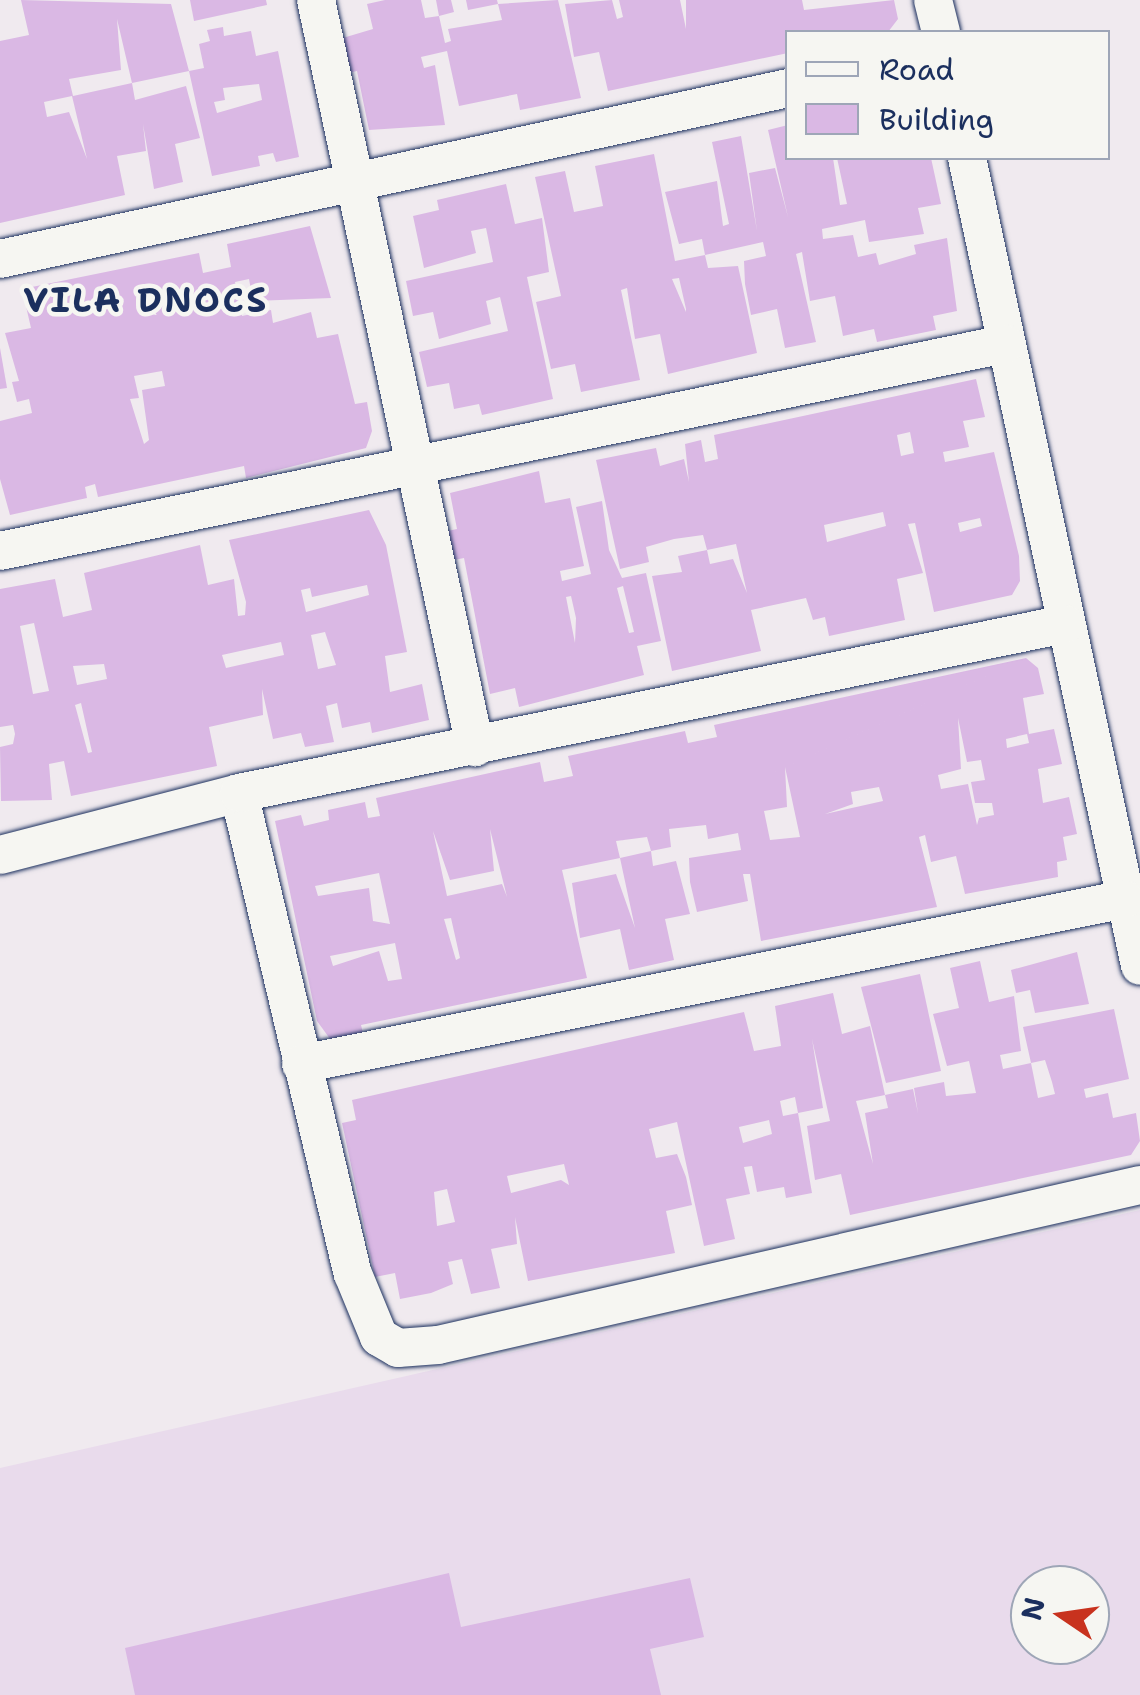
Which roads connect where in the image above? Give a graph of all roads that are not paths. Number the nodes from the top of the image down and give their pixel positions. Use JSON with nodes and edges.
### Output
{"nodes":[{"id":1,"x":316,"y":0,"type":"edge"},
{"id":2,"x":934,"y":0,"type":"edge"},
{"id":3,"x":941,"y":30,"type":"edge"},
{"id":4,"x":785,"y":89,"type":"edge"},
{"id":5,"x":967,"y":160,"type":"edge"},
{"id":6,"x":358,"y":185,"type":"junction"},
{"id":7,"x":0,"y":259,"type":"edge"},
{"id":8,"x":1005,"y":344,"type":"junction"},
{"id":9,"x":416,"y":468,"type":"junction"},
{"id":10,"x":0,"y":550,"type":"edge"},
{"id":11,"x":1065,"y":624,"type":"junction"},
{"id":12,"x":476,"y":747,"type":"junction"},
{"id":13,"x":239,"y":793,"type":"junction"},
{"id":14,"x":0,"y":855,"type":"edge"},
{"id":15,"x":1125,"y":898,"type":"junction"},
{"id":16,"x":1140,"y":966,"type":"edge"},
{"id":17,"x":302,"y":1064,"type":"junction"},
{"id":18,"x":1140,"y":1185,"type":"edge"}],
"edges":[{"from":1,"to":6,"type":"street"},
{"from":2,"to":3,"type":"street"},
{"from":4,"to":6,"type":"street"},
{"from":5,"to":8,"type":"street"},
{"from":6,"to":7,"type":"street"},
{"from":6,"to":9,"type":"street"},
{"from":8,"to":9,"type":"street"},
{"from":8,"to":11,"type":"street"},
{"from":9,"to":10,"type":"street"},
{"from":9,"to":12,"type":"street"},
{"from":11,"to":12,"type":"street"},
{"from":11,"to":15,"type":"street"},
{"from":12,"to":13,"type":"street"},
{"from":13,"to":14,"type":"street"},
{"from":13,"to":17,"type":"street"},
{"from":15,"to":16,"type":"street"},
{"from":15,"to":17,"type":"street"},
{"from":17,"to":18,"type":"street"}]}
